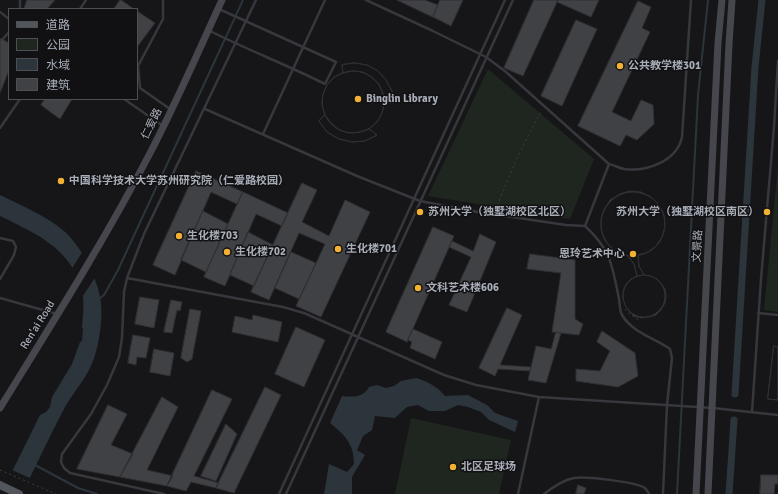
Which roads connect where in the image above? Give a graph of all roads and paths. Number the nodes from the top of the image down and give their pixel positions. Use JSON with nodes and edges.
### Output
{"nodes":[{"id":1,"x":163,"y":0,"type":"edge"},
{"id":2,"x":222,"y":0,"type":"edge"},
{"id":3,"x":256,"y":0,"type":"edge"},
{"id":4,"x":325,"y":0,"type":"edge"},
{"id":5,"x":366,"y":0,"type":"edge"},
{"id":6,"x":505,"y":0,"type":"edge"},
{"id":7,"x":513,"y":0,"type":"edge"},
{"id":8,"x":691,"y":0,"type":"edge"},
{"id":9,"x":722,"y":0,"type":"edge"},
{"id":10,"x":732,"y":0,"type":"edge"},
{"id":11,"x":218,"y":8,"type":"junction"},
{"id":12,"x":0,"y":12,"type":"edge"},
{"id":13,"x":8,"y":18,"type":"edge"},
{"id":14,"x":246,"y":22,"type":"junction"},
{"id":15,"x":208,"y":30,"type":"junction"},
{"id":16,"x":8,"y":33,"type":"edge"},
{"id":17,"x":0,"y":40,"type":"edge"},
{"id":18,"x":236,"y":44,"type":"junction"},
{"id":19,"x":303,"y":48,"type":"junction"},
{"id":20,"x":480,"y":54,"type":"junction"},
{"id":21,"x":486,"y":57,"type":"junction"},
{"id":22,"x":778,"y":61,"type":"edge"},
{"id":23,"x":294,"y":68,"type":"junction"},
{"id":24,"x":19,"y":100,"type":"edge"},
{"id":25,"x":125,"y":100,"type":"edge"},
{"id":26,"x":544,"y":107,"type":"junction"},
{"id":27,"x":205,"y":109,"type":"junction"},
{"id":28,"x":171,"y":110,"type":"junction"},
{"id":29,"x":163,"y":126,"type":"junction"},
{"id":30,"x":774,"y":127,"type":"junction"},
{"id":31,"x":0,"y":128,"type":"edge"},
{"id":32,"x":778,"y":128,"type":"edge"},
{"id":33,"x":263,"y":134,"type":"junction"},
{"id":34,"x":609,"y":164,"type":"junction"},
{"id":35,"x":414,"y":199,"type":"junction"},
{"id":36,"x":420,"y":201,"type":"junction"},
{"id":37,"x":494,"y":215,"type":"junction"},
{"id":38,"x":585,"y":226,"type":"junction"},
{"id":39,"x":0,"y":238,"type":"edge"},
{"id":40,"x":94,"y":253,"type":"joint"},
{"id":41,"x":127,"y":278,"type":"junction"},
{"id":42,"x":0,"y":279,"type":"edge"},
{"id":43,"x":0,"y":298,"type":"edge"},
{"id":44,"x":620,"y":300,"type":"junction"},
{"id":45,"x":758,"y":313,"type":"junction"},
{"id":46,"x":58,"y":314,"type":"junction"},
{"id":47,"x":778,"y":315,"type":"edge"},
{"id":48,"x":640,"y":321,"type":"dead end"},
{"id":49,"x":352,"y":334,"type":"junction"},
{"id":50,"x":358,"y":337,"type":"junction"},
{"id":51,"x":539,"y":397,"type":"junction"},
{"id":52,"x":667,"y":405,"type":"junction"},
{"id":53,"x":701,"y":407,"type":"junction"},
{"id":54,"x":0,"y":408,"type":"edge"},
{"id":55,"x":713,"y":408,"type":"junction"},
{"id":56,"x":752,"y":412,"type":"junction"},
{"id":57,"x":778,"y":415,"type":"edge"},
{"id":58,"x":0,"y":470,"type":"edge"},
{"id":59,"x":1,"y":486,"type":"edge"},
{"id":60,"x":19,"y":494,"type":"edge"},
{"id":61,"x":56,"y":494,"type":"edge"},
{"id":62,"x":164,"y":494,"type":"edge"},
{"id":63,"x":279,"y":494,"type":"edge"},
{"id":64,"x":286,"y":494,"type":"edge"},
{"id":65,"x":518,"y":494,"type":"edge"},
{"id":66,"x":544,"y":494,"type":"edge"},
{"id":67,"x":649,"y":494,"type":"edge"},
{"id":68,"x":663,"y":494,"type":"edge"},
{"id":69,"x":696,"y":494,"type":"edge"},
{"id":70,"x":708,"y":494,"type":"edge"}],
"edges":[{"from":1,"to":28,"type":"lane"},
{"from":2,"to":11,"type":"main road","name":"仁爱路"},
{"from":3,"to":14,"type":"lane"},
{"from":4,"to":19,"type":"lane"},
{"from":5,"to":20,"type":"lane"},
{"from":6,"to":20,"type":"lane"},
{"from":7,"to":21,"type":"lane"},
{"from":8,"to":34,"type":"lane"},
{"from":9,"to":53,"type":"main road","name":"文景路"},
{"from":10,"to":55,"type":"main road","name":"文景路"},
{"from":11,"to":14,"type":"lane"},
{"from":11,"to":15,"type":"main road","name":"仁爱路"},
{"from":12,"to":13,"type":"lane"},
{"from":14,"to":18,"type":"lane"},
{"from":14,"to":19,"type":"lane"},
{"from":15,"to":18,"type":"lane"},
{"from":15,"to":28,"type":"main road","name":"仁爱路"},
{"from":16,"to":17,"type":"lane"},
{"from":18,"to":23,"type":"lane"},
{"from":18,"to":27,"type":"lane"},
{"from":19,"to":23,"type":"lane"},
{"from":19,"to":23,"type":"lane"},
{"from":20,"to":21,"type":"lane"},
{"from":20,"to":35,"type":"lane"},
{"from":21,"to":26,"type":"lane"},
{"from":21,"to":36,"type":"lane"},
{"from":22,"to":30,"type":"lane"},
{"from":23,"to":33,"type":"lane"},
{"from":24,"to":31,"type":"lane"},
{"from":25,"to":29,"type":"lane"},
{"from":26,"to":34,"type":"lane"},
{"from":26,"to":37,"type":"path"},
{"from":27,"to":33,"type":"lane"},
{"from":27,"to":41,"type":"lane"},
{"from":28,"to":29,"type":"main road","name":"仁爱路"},
{"from":29,"to":40,"type":"main road","name":"仁爱路"},
{"from":30,"to":32,"type":"lane"},
{"from":30,"to":45,"type":"lane"},
{"from":33,"to":35,"type":"lane"},
{"from":34,"to":38,"type":"lane"},
{"from":35,"to":36,"type":"lane"},
{"from":35,"to":49,"type":"lane"},
{"from":36,"to":37,"type":"lane"},
{"from":36,"to":50,"type":"lane"},
{"from":37,"to":38,"type":"lane"},
{"from":38,"to":44,"type":"lane"},
{"from":39,"to":42,"type":"lane"},
{"from":40,"to":46,"type":"main road","name":"Ren'ai Road"},
{"from":41,"to":49,"type":"lane"},
{"from":41,"to":62,"type":"lane"},
{"from":43,"to":46,"type":"lane"},
{"from":44,"to":48,"type":"path"},
{"from":44,"to":52,"type":"lane"},
{"from":45,"to":47,"type":"lane"},
{"from":45,"to":56,"type":"lane"},
{"from":46,"to":54,"type":"main road","name":"Ren'ai Road"},
{"from":49,"to":50,"type":"lane"},
{"from":49,"to":63,"type":"lane"},
{"from":50,"to":51,"type":"lane"},
{"from":50,"to":64,"type":"lane"},
{"from":51,"to":52,"type":"lane"},
{"from":51,"to":65,"type":"lane"},
{"from":52,"to":53,"type":"lane"},
{"from":52,"to":68,"type":"lane"},
{"from":53,"to":55,"type":"lane"},
{"from":53,"to":69,"type":"main road","name":"文景路"},
{"from":55,"to":56,"type":"lane"},
{"from":55,"to":70,"type":"main road","name":"文景路"},
{"from":56,"to":57,"type":"lane"},
{"from":58,"to":61,"type":"path"},
{"from":59,"to":60,"type":"main road"},
{"from":66,"to":67,"type":"lane"}]}
